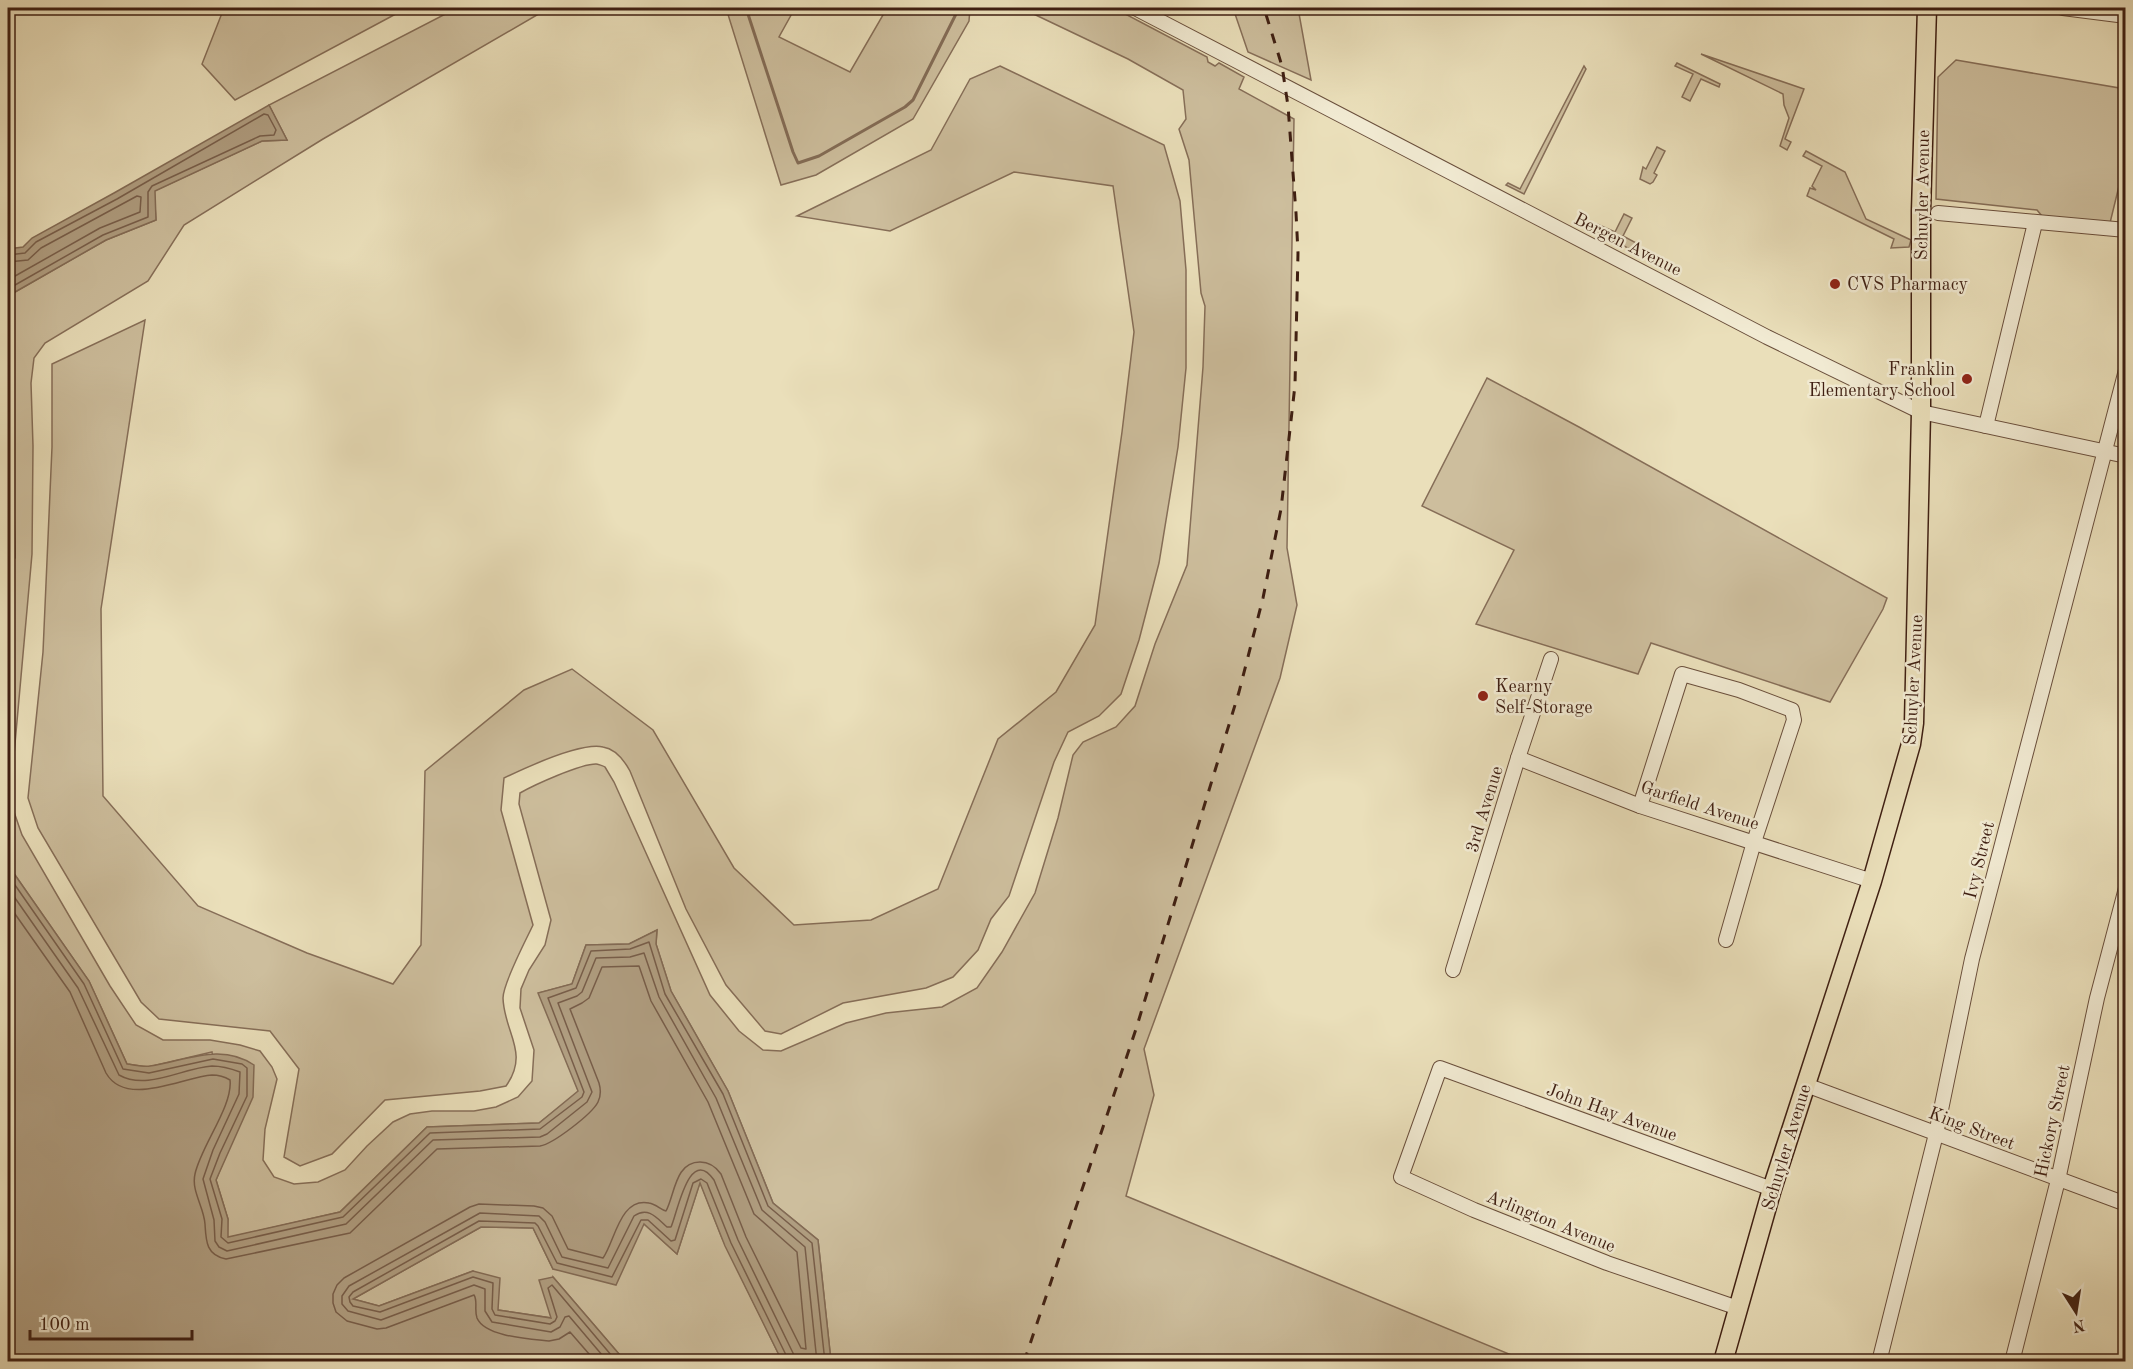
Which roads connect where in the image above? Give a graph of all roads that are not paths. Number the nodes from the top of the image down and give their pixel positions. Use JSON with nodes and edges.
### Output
{"nodes":[{"id":1,"x":1136,"y":8,"type":"edge"},
{"id":2,"x":1927,"y":8,"type":"edge"},
{"id":3,"x":2063,"y":8,"type":"edge"},
{"id":4,"x":2126,"y":16,"type":"edge"},
{"id":5,"x":1938,"y":213,"type":"dead end"},
{"id":6,"x":2036,"y":222,"type":"junction"},
{"id":7,"x":2126,"y":230,"type":"edge"},
{"id":8,"x":2126,"y":370,"type":"edge"},
{"id":9,"x":1921,"y":412,"type":"junction"},
{"id":10,"x":1986,"y":426,"type":"junction"},
{"id":11,"x":2104,"y":451,"type":"junction"},
{"id":12,"x":2126,"y":456,"type":"edge"},
{"id":13,"x":1551,"y":659,"type":"dead end"},
{"id":14,"x":1518,"y":758,"type":"junction"},
{"id":15,"x":1640,"y":806,"type":"junction"},
{"id":16,"x":1754,"y":842,"type":"junction"},
{"id":17,"x":1872,"y":881,"type":"junction"},
{"id":18,"x":2126,"y":888,"type":"edge"},
{"id":19,"x":1726,"y":940,"type":"dead end"},
{"id":20,"x":1454,"y":970,"type":"dead end"},
{"id":21,"x":1440,"y":1068,"type":"joint"},
{"id":22,"x":1806,"y":1085,"type":"junction"},
{"id":23,"x":1936,"y":1134,"type":"junction"},
{"id":24,"x":2058,"y":1180,"type":"junction"},
{"id":25,"x":1772,"y":1189,"type":"junction"},
{"id":26,"x":2126,"y":1204,"type":"edge"},
{"id":27,"x":1738,"y":1308,"type":"junction"},
{"id":28,"x":1723,"y":1362,"type":"edge"},
{"id":29,"x":1879,"y":1362,"type":"edge"},
{"id":30,"x":2012,"y":1362,"type":"edge"}],
"edges":[{"from":1,"to":9,"type":"street","name":"Bergen Avenue"},
{"from":2,"to":9,"type":"main road","name":"Schuyler Avenue"},
{"from":3,"to":4,"type":"street"},
{"from":5,"to":6,"type":"street"},
{"from":6,"to":7,"type":"street"},
{"from":6,"to":10,"type":"street"},
{"from":8,"to":11,"type":"street","name":"Ivy Street"},
{"from":9,"to":10,"type":"street","name":"Bergen Avenue"},
{"from":9,"to":17,"type":"main road","name":"Schuyler Avenue"},
{"from":10,"to":11,"type":"street","name":"Bergen Avenue"},
{"from":11,"to":12,"type":"street","name":"Bergen Avenue"},
{"from":11,"to":23,"type":"street","name":"Ivy Street"},
{"from":13,"to":14,"type":"street","name":"3rd Avenue"},
{"from":14,"to":15,"type":"street","name":"Garfield Avenue"},
{"from":14,"to":20,"type":"street","name":"3rd Avenue"},
{"from":15,"to":16,"type":"street","name":"Garfield Avenue"},
{"from":15,"to":16,"type":"street"},
{"from":16,"to":17,"type":"street","name":"Garfield Avenue"},
{"from":16,"to":19,"type":"street"},
{"from":17,"to":22,"type":"main road","name":"Schuyler Avenue"},
{"from":18,"to":24,"type":"street","name":"Hickory Street"},
{"from":21,"to":25,"type":"street","name":"John Hay Avenue"},
{"from":21,"to":27,"type":"street","name":"Arlington Avenue"},
{"from":22,"to":23,"type":"street","name":"King Street"},
{"from":22,"to":25,"type":"main road","name":"Schuyler Avenue"},
{"from":23,"to":24,"type":"street","name":"King Street"},
{"from":23,"to":29,"type":"street","name":"Ivy Street"},
{"from":24,"to":26,"type":"street","name":"King Street"},
{"from":24,"to":30,"type":"street","name":"Hickory Street"},
{"from":25,"to":27,"type":"main road","name":"Schuyler Avenue"},
{"from":27,"to":28,"type":"main road","name":"Schuyler Avenue"}]}
